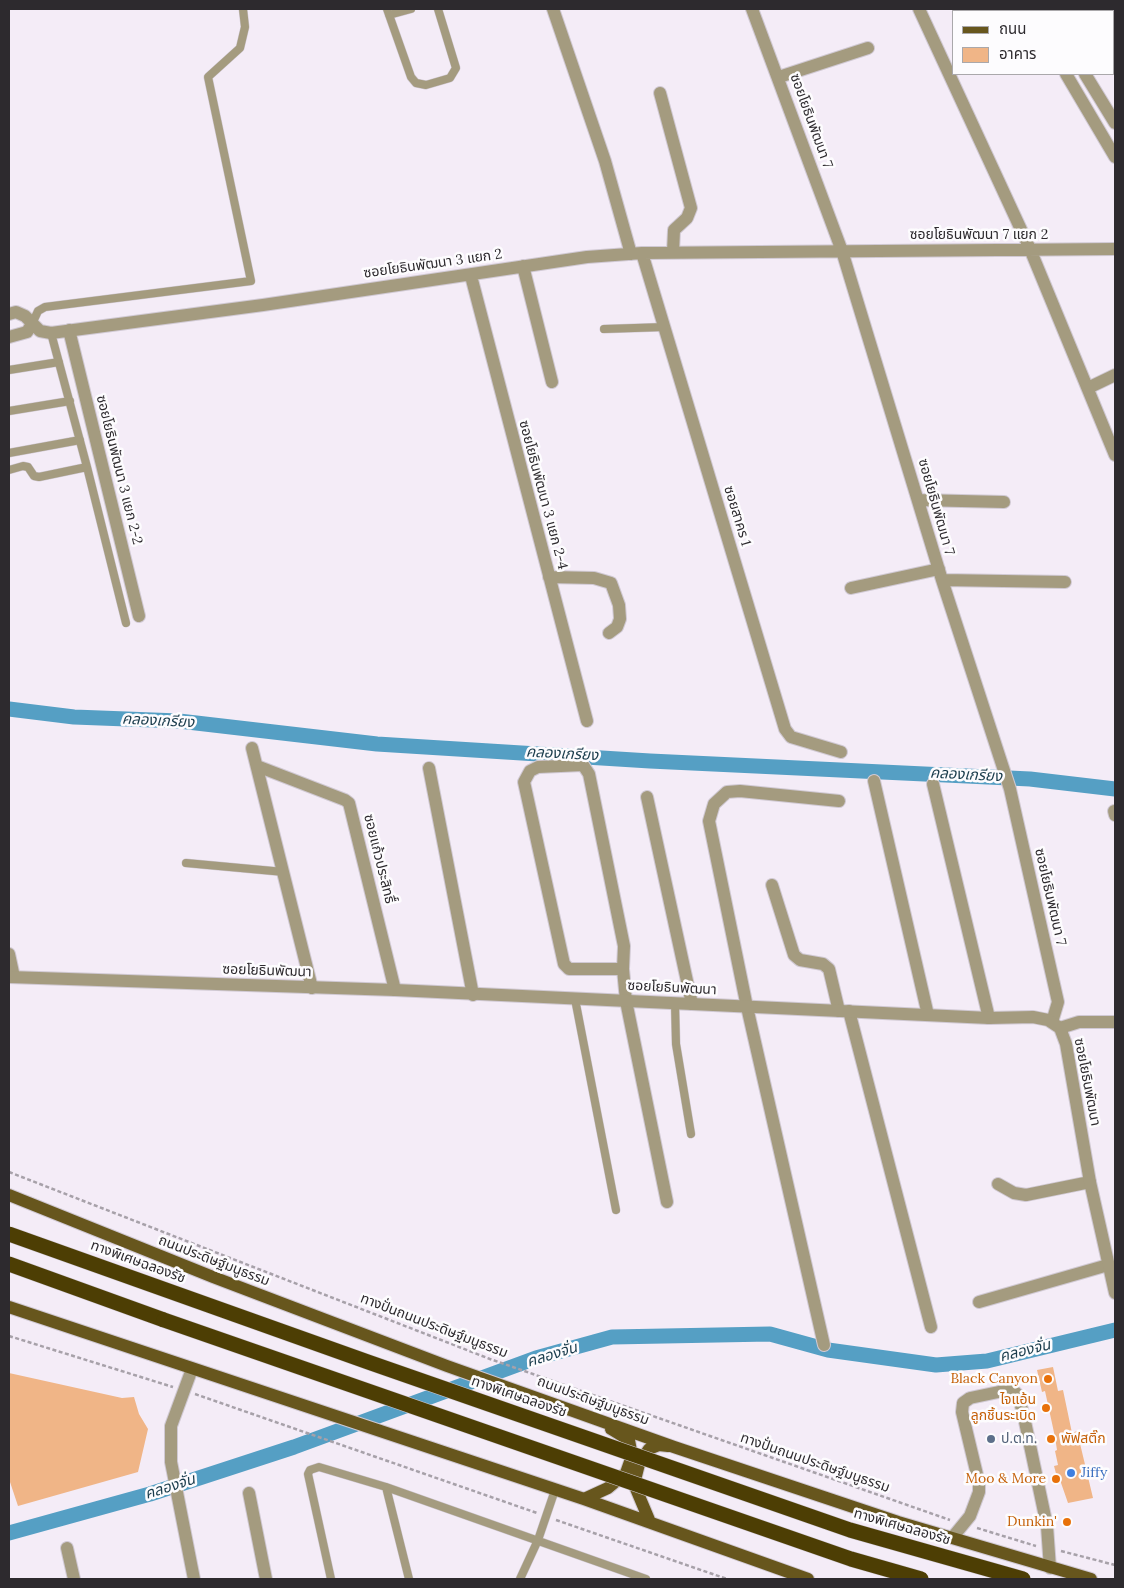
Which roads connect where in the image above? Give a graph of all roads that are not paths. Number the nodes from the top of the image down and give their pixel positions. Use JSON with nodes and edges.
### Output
{"nodes":[{"id":1,"x":243,"y":9,"type":"edge"},
{"id":2,"x":411,"y":9,"type":"edge"},
{"id":3,"x":438,"y":9,"type":"edge"},
{"id":4,"x":553,"y":9,"type":"edge"},
{"id":5,"x":752,"y":9,"type":"edge"},
{"id":6,"x":919,"y":9,"type":"edge"},
{"id":7,"x":388,"y":12,"type":"edge"},
{"id":8,"x":868,"y":48,"type":"dead end"},
{"id":9,"x":1067,"y":75,"type":"edge"},
{"id":10,"x":1086,"y":75,"type":"edge"},
{"id":11,"x":779,"y":77,"type":"junction"},
{"id":12,"x":660,"y":93,"type":"dead end"},
{"id":13,"x":1115,"y":123,"type":"edge"},
{"id":14,"x":1115,"y":157,"type":"edge"},
{"id":15,"x":1030,"y":249,"type":"junction"},
{"id":16,"x":1115,"y":249,"type":"edge"},
{"id":17,"x":842,"y":251,"type":"junction"},
{"id":18,"x":673,"y":252,"type":"junction"},
{"id":19,"x":637,"y":253,"type":"junction"},
{"id":20,"x":524,"y":266,"type":"junction"},
{"id":21,"x":471,"y":276,"type":"junction"},
{"id":22,"x":9,"y":314,"type":"edge"},
{"id":23,"x":32,"y":324,"type":"junction"},
{"id":24,"x":665,"y":327,"type":"junction"},
{"id":25,"x":604,"y":329,"type":"dead end"},
{"id":26,"x":69,"y":330,"type":"junction"},
{"id":27,"x":51,"y":333,"type":"junction"},
{"id":28,"x":9,"y":337,"type":"edge"},
{"id":29,"x":59,"y":362,"type":"junction"},
{"id":30,"x":9,"y":370,"type":"edge"},
{"id":31,"x":1115,"y":375,"type":"edge"},
{"id":32,"x":552,"y":382,"type":"dead end"},
{"id":33,"x":1088,"y":388,"type":"junction"},
{"id":34,"x":70,"y":401,"type":"junction"},
{"id":35,"x":9,"y":411,"type":"edge"},
{"id":36,"x":80,"y":440,"type":"junction"},
{"id":37,"x":9,"y":453,"type":"edge"},
{"id":38,"x":1115,"y":455,"type":"edge"},
{"id":39,"x":87,"y":467,"type":"junction"},
{"id":40,"x":9,"y":470,"type":"edge"},
{"id":41,"x":919,"y":500,"type":"junction"},
{"id":42,"x":1004,"y":502,"type":"dead end"},
{"id":43,"x":940,"y":575,"type":"junction"},
{"id":44,"x":549,"y":577,"type":"junction"},
{"id":45,"x":1065,"y":582,"type":"dead end"},
{"id":46,"x":852,"y":588,"type":"dead end"},
{"id":47,"x":140,"y":616,"type":"dead end"},
{"id":48,"x":126,"y":623,"type":"dead end"},
{"id":49,"x":609,"y":633,"type":"dead end"},
{"id":50,"x":587,"y":722,"type":"dead end"},
{"id":51,"x":252,"y":748,"type":"dead end"},
{"id":52,"x":841,"y":752,"type":"dead end"},
{"id":53,"x":257,"y":766,"type":"junction"},
{"id":54,"x":429,"y":768,"type":"dead end"},
{"id":55,"x":874,"y":781,"type":"dead end"},
{"id":56,"x":933,"y":784,"type":"dead end"},
{"id":57,"x":647,"y":797,"type":"dead end"},
{"id":58,"x":839,"y":801,"type":"dead end"},
{"id":59,"x":186,"y":862,"type":"dead end"},
{"id":60,"x":284,"y":872,"type":"junction"},
{"id":61,"x":772,"y":885,"type":"dead end"},
{"id":62,"x":9,"y":954,"type":"edge"},
{"id":63,"x":622,"y":969,"type":"junction"},
{"id":64,"x":12,"y":977,"type":"edge"},
{"id":65,"x":312,"y":988,"type":"junction"},
{"id":66,"x":395,"y":990,"type":"junction"},
{"id":67,"x":473,"y":995,"type":"junction"},
{"id":68,"x":575,"y":999,"type":"junction"},
{"id":69,"x":626,"y":1001,"type":"junction"},
{"id":70,"x":675,"y":1003,"type":"junction"},
{"id":71,"x":692,"y":1004,"type":"junction"},
{"id":72,"x":747,"y":1007,"type":"junction"},
{"id":73,"x":844,"y":1011,"type":"junction"},
{"id":74,"x":928,"y":1015,"type":"junction"},
{"id":75,"x":989,"y":1018,"type":"junction"},
{"id":76,"x":1115,"y":1022,"type":"edge"},
{"id":77,"x":1056,"y":1025,"type":"junction"},
{"id":78,"x":692,"y":1134,"type":"dead end"},
{"id":79,"x":1090,"y":1182,"type":"junction"},
{"id":80,"x":998,"y":1184,"type":"dead end"},
{"id":81,"x":9,"y":1195,"type":"edge"},
{"id":82,"x":667,"y":1202,"type":"dead end"},
{"id":83,"x":616,"y":1210,"type":"dead end"},
{"id":84,"x":9,"y":1227,"type":"edge"},
{"id":85,"x":9,"y":1234,"type":"edge"},
{"id":86,"x":45,"y":1246,"type":"junction"},
{"id":87,"x":9,"y":1264,"type":"edge"},
{"id":88,"x":1108,"y":1265,"type":"junction"},
{"id":89,"x":1115,"y":1293,"type":"edge"},
{"id":90,"x":980,"y":1302,"type":"dead end"},
{"id":91,"x":9,"y":1307,"type":"edge"},
{"id":92,"x":931,"y":1327,"type":"dead end"},
{"id":93,"x":824,"y":1344,"type":"dead end"},
{"id":94,"x":192,"y":1369,"type":"junction"},
{"id":95,"x":593,"y":1416,"type":"junction"},
{"id":96,"x":674,"y":1447,"type":"junction"},
{"id":97,"x":386,"y":1487,"type":"junction"},
{"id":98,"x":555,"y":1490,"type":"junction"},
{"id":99,"x":249,"y":1492,"type":"dead end"},
{"id":100,"x":584,"y":1499,"type":"junction"},
{"id":101,"x":650,"y":1522,"type":"junction"},
{"id":102,"x":952,"y":1538,"type":"junction"},
{"id":103,"x":538,"y":1540,"type":"junction"},
{"id":104,"x":67,"y":1548,"type":"dead end"},
{"id":105,"x":1050,"y":1568,"type":"junction"},
{"id":106,"x":74,"y":1579,"type":"edge"},
{"id":107,"x":194,"y":1579,"type":"edge"},
{"id":108,"x":266,"y":1579,"type":"edge"},
{"id":109,"x":331,"y":1579,"type":"edge"},
{"id":110,"x":409,"y":1579,"type":"edge"},
{"id":111,"x":520,"y":1579,"type":"edge"},
{"id":112,"x":646,"y":1579,"type":"edge"},
{"id":113,"x":808,"y":1579,"type":"edge"},
{"id":114,"x":921,"y":1579,"type":"edge"},
{"id":115,"x":1024,"y":1579,"type":"edge"},
{"id":116,"x":1091,"y":1579,"type":"edge"}],
"edges":[{"from":1,"to":23,"type":"lane"},
{"from":2,"to":7,"type":"lane"},
{"from":3,"to":7,"type":"lane"},
{"from":4,"to":19,"type":"street","name":"ซอยสาคร 1"},
{"from":5,"to":11,"type":"street","name":"ซอยโยธินพัฒนา 7"},
{"from":6,"to":15,"type":"street"},
{"from":8,"to":11,"type":"street"},
{"from":9,"to":14,"type":"street"},
{"from":10,"to":13,"type":"street"},
{"from":11,"to":17,"type":"street","name":"ซอยโยธินพัฒนา 7"},
{"from":12,"to":18,"type":"street"},
{"from":15,"to":16,"type":"street","name":"ซอยโยธินพัฒนา 7 แยก 2"},
{"from":15,"to":17,"type":"street","name":"ซอยโยธินพัฒนา 7 แยก 2"},
{"from":15,"to":33,"type":"street"},
{"from":17,"to":18,"type":"street","name":"ซอยโยธินพัฒนา 3 แยก 2"},
{"from":17,"to":41,"type":"street","name":"ซอยโยธินพัฒนา 7"},
{"from":18,"to":19,"type":"street","name":"ซอยโยธินพัฒนา 3 แยก 2"},
{"from":19,"to":20,"type":"street","name":"ซอยโยธินพัฒนา 3 แยก 2"},
{"from":19,"to":24,"type":"street","name":"ซอยสาคร 1"},
{"from":20,"to":21,"type":"street","name":"ซอยโยธินพัฒนา 3 แยก 2"},
{"from":20,"to":32,"type":"street"},
{"from":21,"to":26,"type":"street","name":"ซอยโยธินพัฒนา 3 แยก 2"},
{"from":21,"to":44,"type":"street","name":"ซอยโยธินพัฒนา 3 แยก 2-4"},
{"from":22,"to":23,"type":"street"},
{"from":23,"to":27,"type":"street"},
{"from":23,"to":28,"type":"street"},
{"from":24,"to":25,"type":"lane"},
{"from":24,"to":52,"type":"street","name":"ซอยสาคร 1"},
{"from":26,"to":27,"type":"street","name":"ซอยโยธินพัฒนา 3 แยก 2"},
{"from":26,"to":47,"type":"street","name":"ซอยโยธินพัฒนา 3 แยก 2-2"},
{"from":27,"to":29,"type":"lane"},
{"from":29,"to":30,"type":"lane"},
{"from":29,"to":34,"type":"lane"},
{"from":31,"to":33,"type":"street"},
{"from":33,"to":38,"type":"street"},
{"from":34,"to":35,"type":"lane"},
{"from":34,"to":36,"type":"lane"},
{"from":36,"to":37,"type":"lane"},
{"from":36,"to":39,"type":"lane"},
{"from":39,"to":40,"type":"lane"},
{"from":39,"to":48,"type":"lane"},
{"from":41,"to":42,"type":"street"},
{"from":41,"to":43,"type":"street","name":"ซอยโยธินพัฒนา 7"},
{"from":43,"to":45,"type":"street"},
{"from":43,"to":46,"type":"street"},
{"from":43,"to":77,"type":"street","name":"ซอยโยธินพัฒนา 7"},
{"from":44,"to":49,"type":"street"},
{"from":44,"to":50,"type":"street","name":"ซอยโยธินพัฒนา 3 แยก 2-4"},
{"from":51,"to":53,"type":"street"},
{"from":53,"to":60,"type":"street"},
{"from":53,"to":66,"type":"street","name":"ซอยแก้วประสิทธื์"},
{"from":54,"to":67,"type":"street"},
{"from":55,"to":74,"type":"street"},
{"from":56,"to":75,"type":"street"},
{"from":57,"to":71,"type":"street"},
{"from":58,"to":72,"type":"street"},
{"from":59,"to":60,"type":"lane"},
{"from":60,"to":65,"type":"street"},
{"from":61,"to":73,"type":"street"},
{"from":62,"to":64,"type":"street"},
{"from":63,"to":63,"type":"street"},
{"from":63,"to":69,"type":"street"},
{"from":64,"to":65,"type":"street","name":"ซอยโยธินพัฒนา"},
{"from":65,"to":66,"type":"street","name":"ซอยโยธินพัฒนา"},
{"from":66,"to":67,"type":"street","name":"ซอยโยธินพัฒนา"},
{"from":67,"to":68,"type":"street","name":"ซอยโยธินพัฒนา"},
{"from":68,"to":69,"type":"street","name":"ซอยโยธินพัฒนา"},
{"from":68,"to":83,"type":"lane"},
{"from":69,"to":70,"type":"street","name":"ซอยโยธินพัฒนา"},
{"from":69,"to":82,"type":"street"},
{"from":70,"to":71,"type":"street","name":"ซอยโยธินพัฒนา"},
{"from":70,"to":78,"type":"lane"},
{"from":71,"to":72,"type":"street","name":"ซอยโยธินพัฒนา"},
{"from":72,"to":73,"type":"street","name":"ซอยโยธินพัฒนา"},
{"from":72,"to":93,"type":"street"},
{"from":73,"to":74,"type":"street","name":"ซอยโยธินพัฒนา"},
{"from":73,"to":92,"type":"street"},
{"from":74,"to":75,"type":"street","name":"ซอยโยธินพัฒนา"},
{"from":75,"to":77,"type":"street","name":"ซอยโยธินพัฒนา"},
{"from":76,"to":77,"type":"street"},
{"from":77,"to":79,"type":"street","name":"ซอยโยธินพัฒนา"},
{"from":79,"to":80,"type":"street"},
{"from":79,"to":88,"type":"street","name":"ซอยโยธินพัฒนา"},
{"from":81,"to":95,"type":"main road","name":"ถนนประดิษฐ์มนูธรรม"},
{"from":84,"to":86,"type":"highway","bridge":true},
{"from":85,"to":86,"type":"highway","name":"ทางพิเศษฉลองรัช","bridge":true},
{"from":86,"to":115,"type":"highway","name":"ทางพิเศษฉลองรัช","bridge":true},
{"from":87,"to":114,"type":"highway","bridge":true},
{"from":88,"to":89,"type":"street","name":"ซอยโยธินพัฒนา"},
{"from":88,"to":90,"type":"street"},
{"from":91,"to":94,"type":"main road"},
{"from":94,"to":98,"type":"main road"},
{"from":94,"to":107,"type":"street"},
{"from":95,"to":96,"type":"main road","name":"ถนนประดิษฐ์มนูธรรม"},
{"from":95,"to":100,"type":"main road"},
{"from":96,"to":101,"type":"main road"},
{"from":96,"to":102,"type":"main road","name":"ถนนประดิษฐ์มนูธรรม"},
{"from":97,"to":103,"type":"lane"},
{"from":97,"to":109,"type":"lane"},
{"from":97,"to":110,"type":"lane"},
{"from":98,"to":100,"type":"main road"},
{"from":98,"to":103,"type":"lane"},
{"from":99,"to":108,"type":"street"},
{"from":100,"to":101,"type":"main road"},
{"from":101,"to":113,"type":"main road"},
{"from":102,"to":105,"type":"main road","name":"ถนนประดิษฐ์มนูธรรม"},
{"from":102,"to":105,"type":"street"},
{"from":103,"to":111,"type":"lane"},
{"from":103,"to":112,"type":"lane"},
{"from":104,"to":106,"type":"street"},
{"from":105,"to":116,"type":"main road","name":"ถนนประดิษฐ์มนูธรรม"}]}
